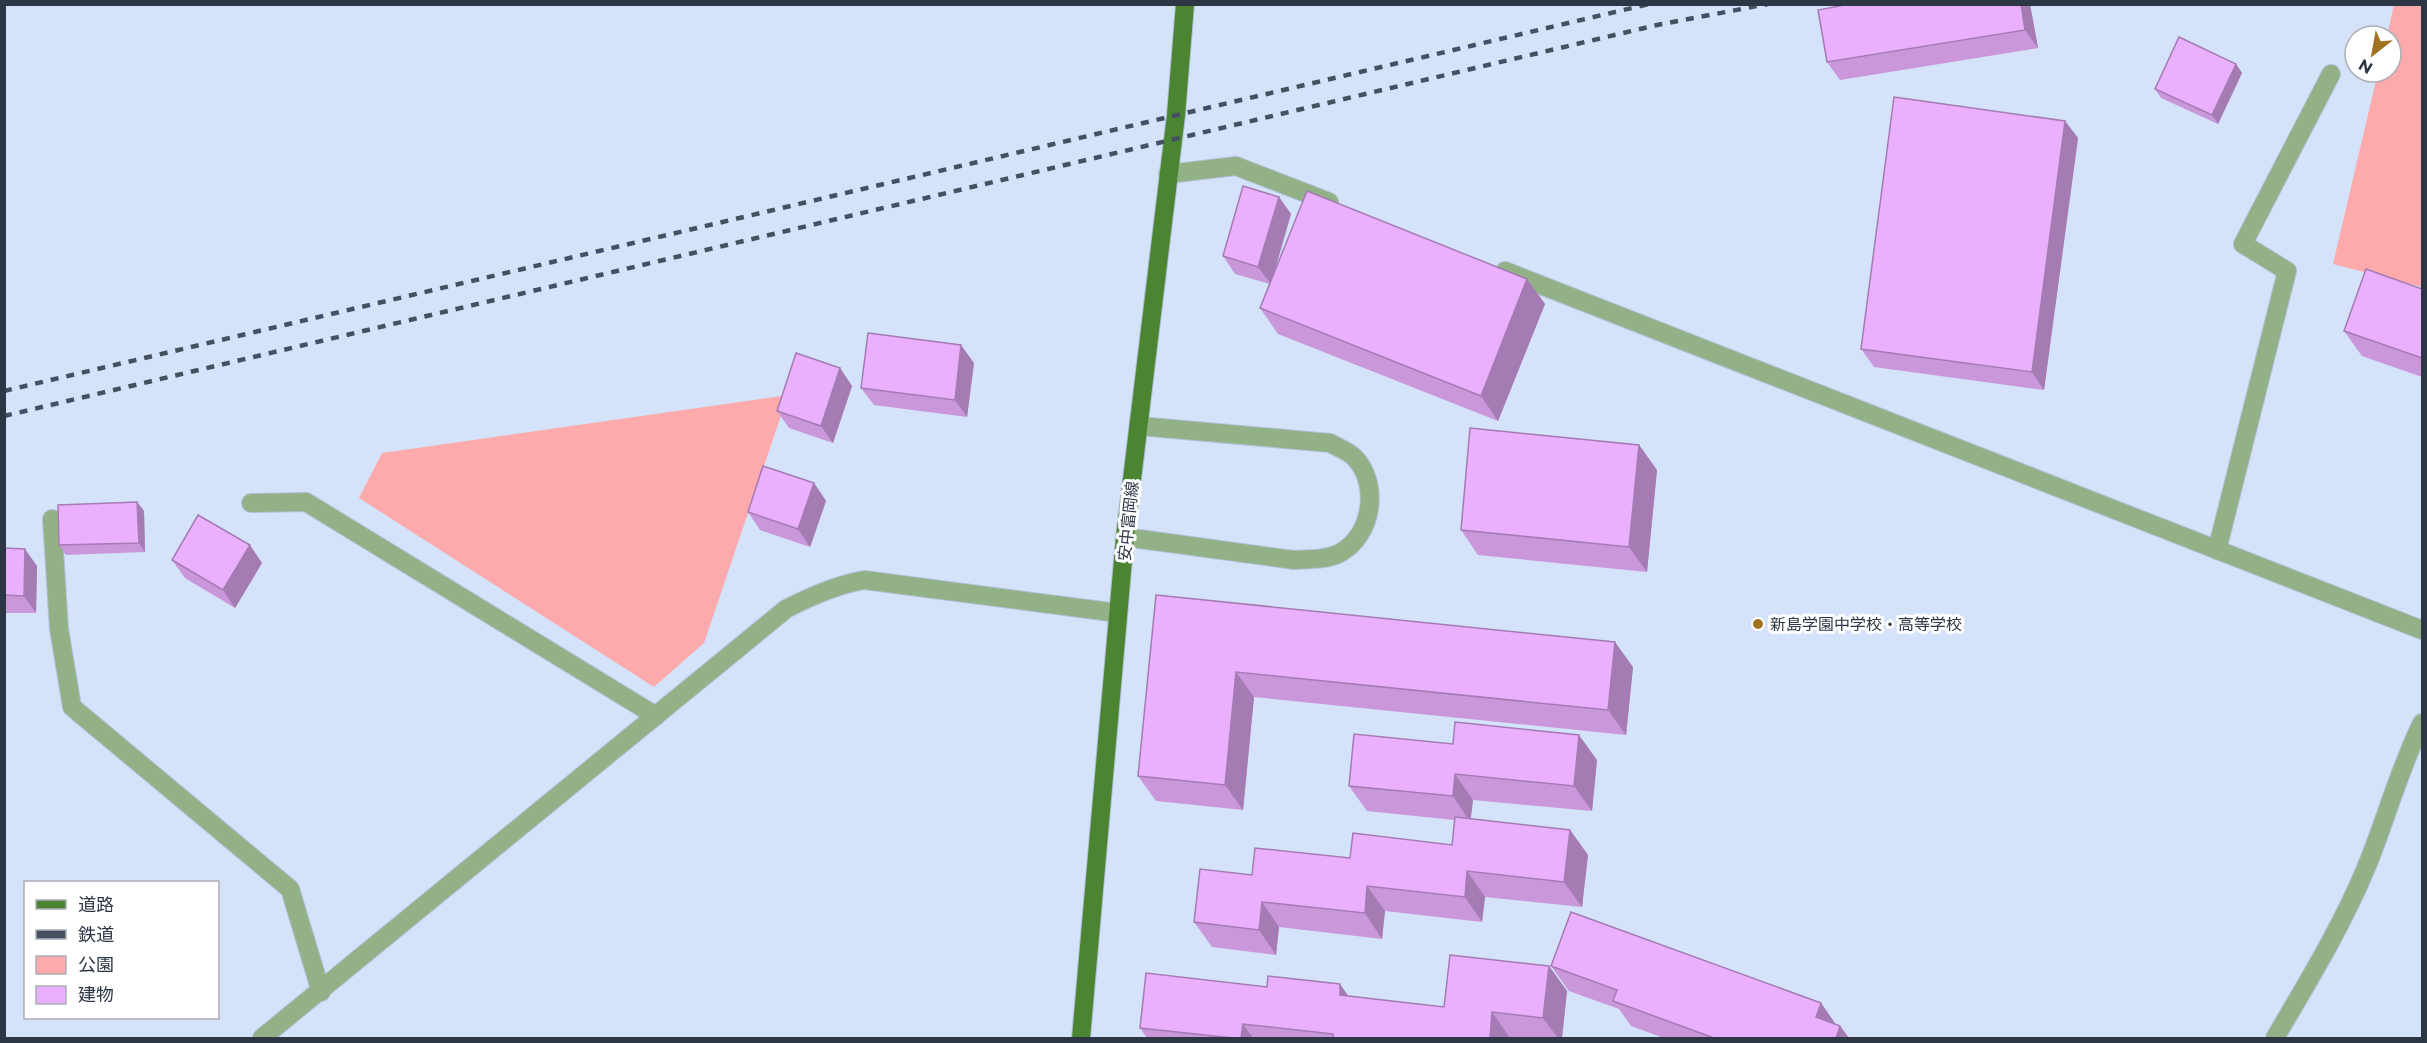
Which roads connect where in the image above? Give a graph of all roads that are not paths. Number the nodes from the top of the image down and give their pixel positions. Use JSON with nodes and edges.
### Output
{"nodes":[{"id":1,"x":1185,"y":4,"type":"edge"},
{"id":2,"x":2331,"y":74,"type":"dead end"},
{"id":3,"x":1168,"y":174,"type":"junction"},
{"id":4,"x":1347,"y":210,"type":"edge"},
{"id":5,"x":1492,"y":266,"type":"edge"},
{"id":6,"x":1139,"y":426,"type":"junction"},
{"id":7,"x":252,"y":503,"type":"dead end"},
{"id":8,"x":52,"y":519,"type":"dead end"},
{"id":9,"x":1125,"y":537,"type":"junction"},
{"id":10,"x":2217,"y":550,"type":"junction"},
{"id":11,"x":1118,"y":613,"type":"junction"},
{"id":12,"x":2422,"y":630,"type":"edge"},
{"id":13,"x":656,"y":716,"type":"junction"},
{"id":14,"x":2422,"y":723,"type":"edge"},
{"id":15,"x":321,"y":992,"type":"junction"},
{"id":16,"x":262,"y":1038,"type":"edge"},
{"id":17,"x":1081,"y":1038,"type":"edge"},
{"id":18,"x":2275,"y":1038,"type":"edge"}],
"edges":[{"from":1,"to":3,"type":"main road","name":"安中富岡線"},
{"from":2,"to":10,"type":"street"},
{"from":3,"to":4,"type":"street"},
{"from":3,"to":6,"type":"main road","name":"安中富岡線"},
{"from":5,"to":10,"type":"street"},
{"from":6,"to":9,"type":"main road","name":"安中富岡線"},
{"from":6,"to":9,"type":"street"},
{"from":7,"to":13,"type":"street"},
{"from":8,"to":15,"type":"street"},
{"from":9,"to":11,"type":"main road","name":"安中富岡線"},
{"from":10,"to":12,"type":"street"},
{"from":11,"to":13,"type":"street"},
{"from":11,"to":17,"type":"main road","name":"安中富岡線"},
{"from":13,"to":15,"type":"street"},
{"from":14,"to":18,"type":"street"},
{"from":15,"to":16,"type":"street"}]}
